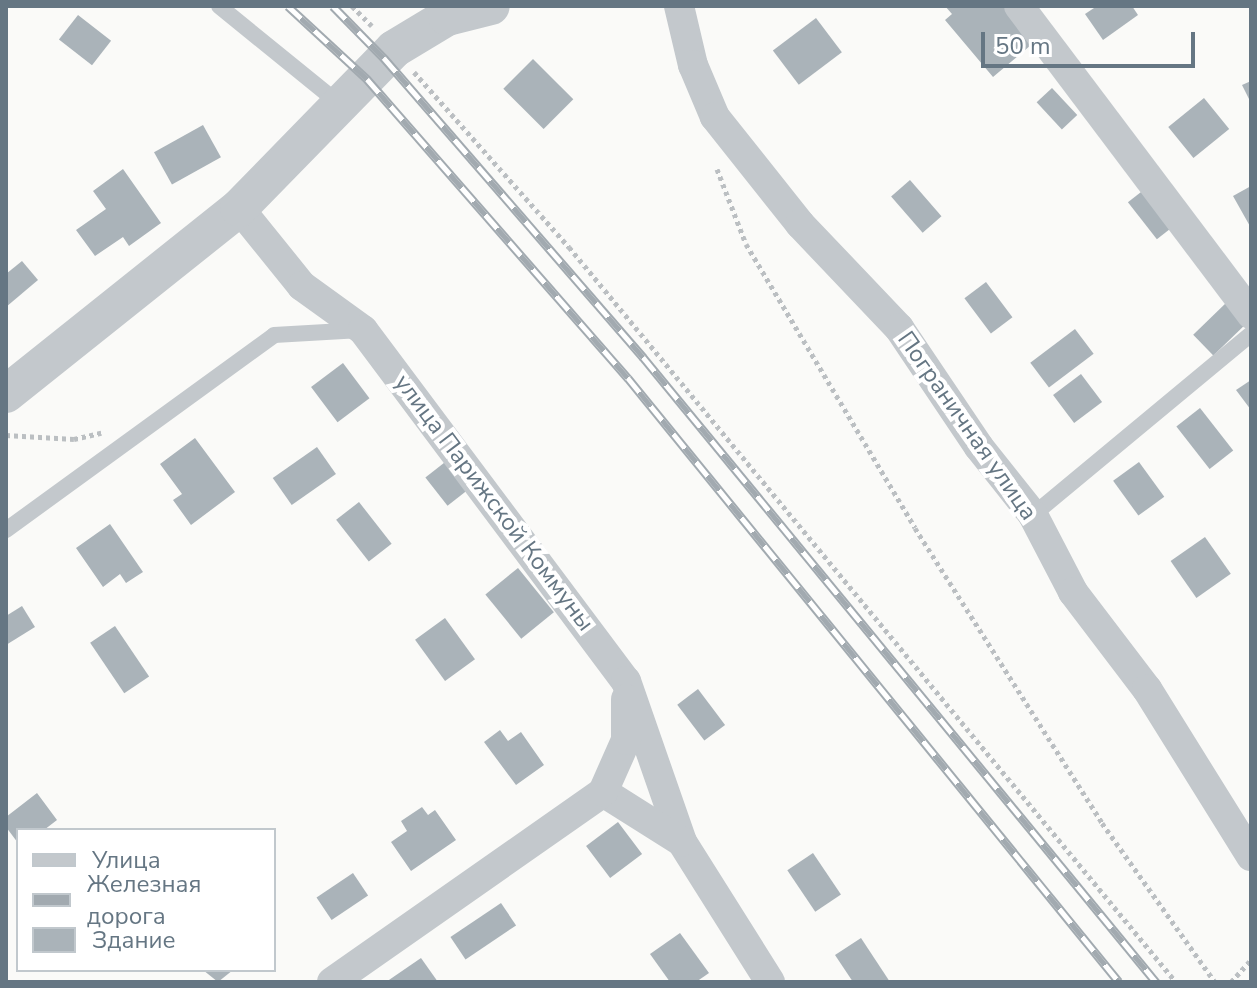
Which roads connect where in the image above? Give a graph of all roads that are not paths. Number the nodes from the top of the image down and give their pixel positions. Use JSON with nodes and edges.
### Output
{"nodes":[{"id":1,"x":219,"y":6,"type":"edge"},
{"id":2,"x":491,"y":6,"type":"edge"},
{"id":3,"x":679,"y":6,"type":"edge"},
{"id":4,"x":1019,"y":6,"type":"edge"},
{"id":5,"x":447,"y":11,"type":"edge"},
{"id":6,"x":341,"y":105,"type":"junction"},
{"id":7,"x":239,"y":208,"type":"junction"},
{"id":8,"x":1251,"y":314,"type":"edge"},
{"id":9,"x":363,"y":330,"type":"junction"},
{"id":10,"x":1251,"y":334,"type":"edge"},
{"id":11,"x":9,"y":385,"type":"edge"},
{"id":12,"x":1033,"y":515,"type":"junction"},
{"id":13,"x":6,"y":530,"type":"edge"},
{"id":14,"x":626,"y":681,"type":"junction"},
{"id":15,"x":603,"y":792,"type":"junction"},
{"id":16,"x":682,"y":842,"type":"junction"},
{"id":17,"x":1251,"y":856,"type":"edge"},
{"id":18,"x":332,"y":982,"type":"edge"},
{"id":19,"x":770,"y":982,"type":"edge"}],
"edges":[{"from":1,"to":6,"type":"lane"},
{"from":2,"to":5,"type":"street"},
{"from":3,"to":12,"type":"street","name":"Пограничная улица"},
{"from":4,"to":8,"type":"street"},
{"from":5,"to":6,"type":"street"},
{"from":6,"to":7,"type":"street"},
{"from":7,"to":9,"type":"street","name":"улица Парижской Коммуны"},
{"from":7,"to":11,"type":"street"},
{"from":9,"to":13,"type":"lane"},
{"from":9,"to":14,"type":"street","name":"улица Парижской Коммуны"},
{"from":10,"to":12,"type":"lane"},
{"from":12,"to":17,"type":"street","name":"Пограничная улица"},
{"from":14,"to":15,"type":"street"},
{"from":14,"to":16,"type":"street","name":"улица Парижской Коммуны"},
{"from":15,"to":16,"type":"street","name":"улица Парижской Коммуны"},
{"from":15,"to":18,"type":"street"},
{"from":16,"to":19,"type":"street","name":"улица Парижской Коммуны"}]}
